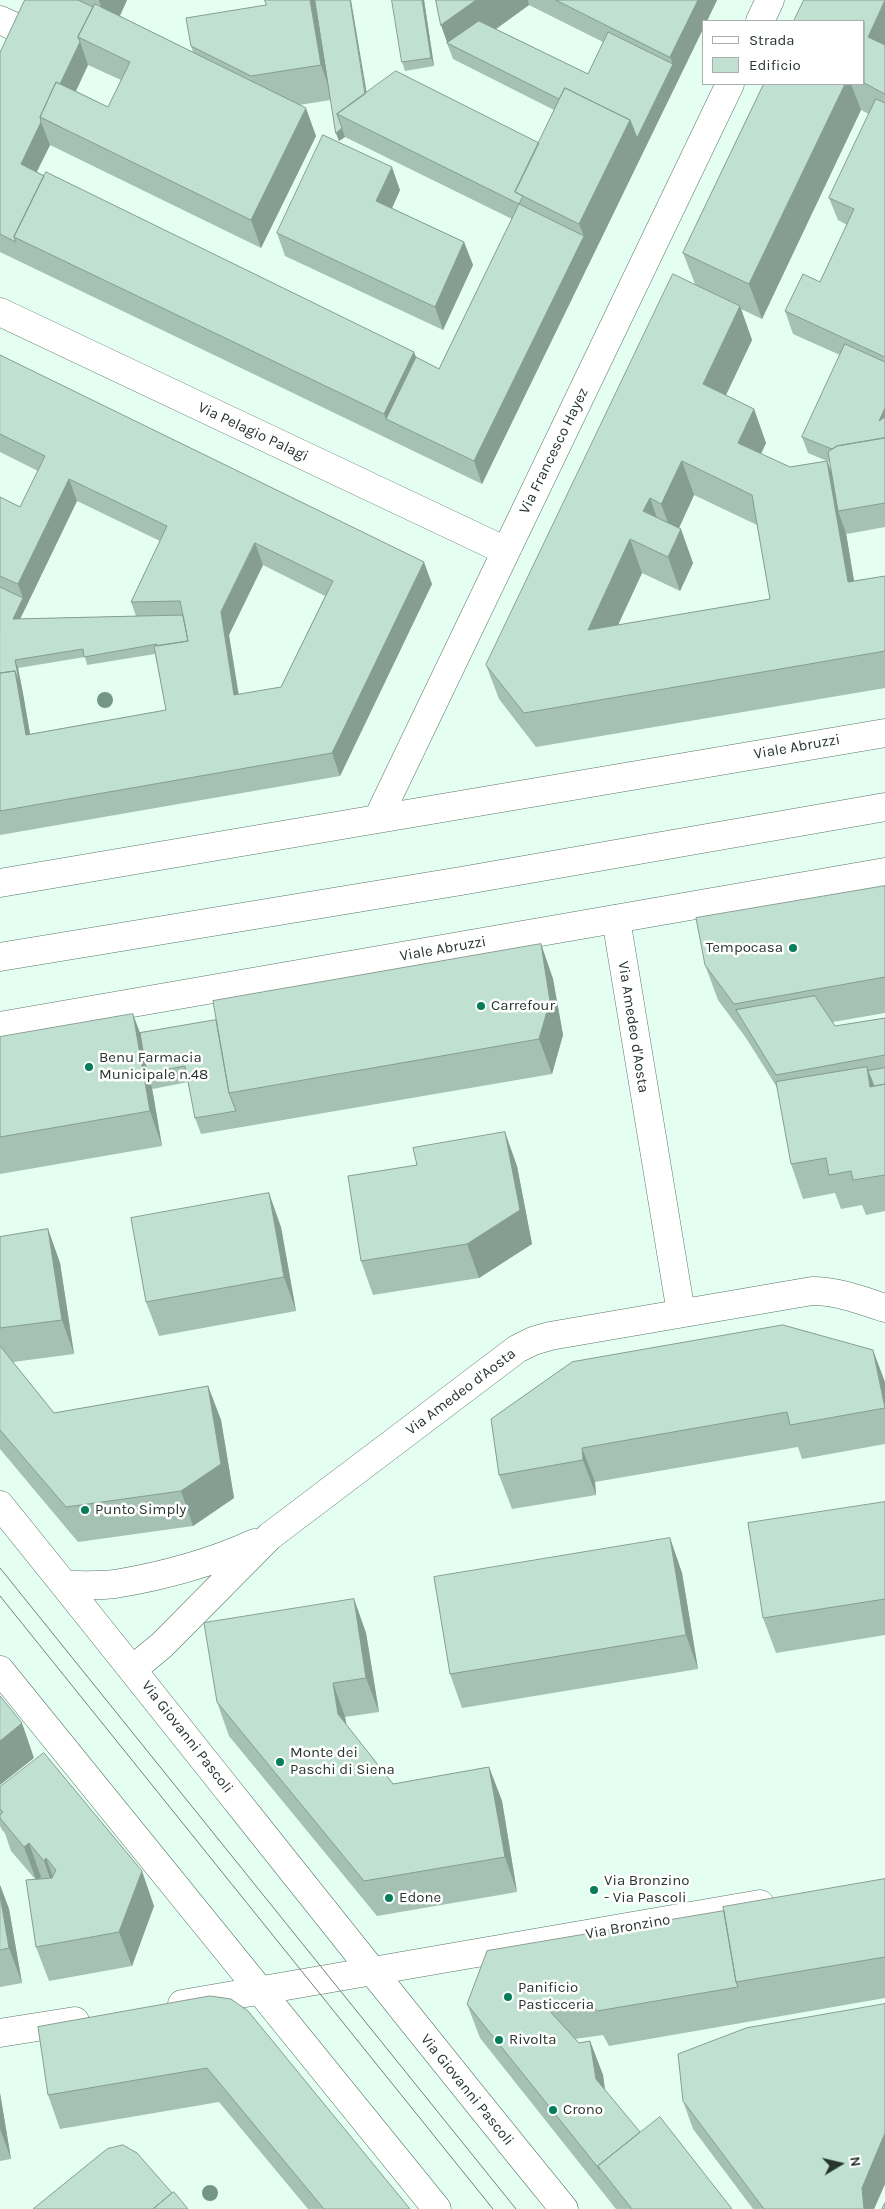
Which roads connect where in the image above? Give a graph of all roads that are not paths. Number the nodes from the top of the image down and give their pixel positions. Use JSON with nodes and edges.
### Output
{"nodes":[{"id":1,"x":770,"y":0,"type":"edge"},
{"id":2,"x":0,"y":20,"type":"edge"},
{"id":3,"x":760,"y":20,"type":"edge"},
{"id":4,"x":28,"y":33,"type":"edge"},
{"id":5,"x":730,"y":85,"type":"edge"},
{"id":6,"x":0,"y":312,"type":"edge"},
{"id":7,"x":506,"y":551,"type":"junction"},
{"id":8,"x":885,"y":733,"type":"edge"},
{"id":9,"x":885,"y":807,"type":"edge"},
{"id":10,"x":378,"y":818,"type":"junction"},
{"id":11,"x":885,"y":872,"type":"edge"},
{"id":12,"x":0,"y":883,"type":"edge"},
{"id":13,"x":616,"y":919,"type":"junction"},
{"id":14,"x":0,"y":958,"type":"edge"},
{"id":15,"x":0,"y":1026,"type":"edge"},
{"id":16,"x":885,"y":1308,"type":"edge"},
{"id":17,"x":681,"y":1313,"type":"junction"},
{"id":18,"x":0,"y":1505,"type":"edge"},
{"id":19,"x":270,"y":1536,"type":"junction"},
{"id":20,"x":65,"y":1585,"type":"junction"},
{"id":21,"x":133,"y":1669,"type":"junction"},
{"id":22,"x":0,"y":1670,"type":"edge"},
{"id":23,"x":787,"y":1899,"type":"edge"},
{"id":24,"x":370,"y":1970,"type":"junction"},
{"id":25,"x":259,"y":1990,"type":"junction"},
{"id":26,"x":162,"y":2007,"type":"edge"},
{"id":27,"x":95,"y":2018,"type":"edge"},
{"id":28,"x":0,"y":2033,"type":"edge"},
{"id":29,"x":436,"y":2209,"type":"edge"},
{"id":30,"x":564,"y":2209,"type":"edge"}],
"edges":[{"from":1,"to":3,"type":"street"},
{"from":2,"to":4,"type":"street"},
{"from":5,"to":7,"type":"street","name":"Via Francesco Hayez"},
{"from":6,"to":7,"type":"street","name":"Via Pelagio Palagi"},
{"from":7,"to":10,"type":"street","name":"Via Francesco Hayez"},
{"from":8,"to":10,"type":"street","name":"Viale Abruzzi"},
{"from":9,"to":14,"type":"street"},
{"from":10,"to":12,"type":"street","name":"Viale Abruzzi"},
{"from":11,"to":13,"type":"street","name":"Viale Abruzzi"},
{"from":13,"to":15,"type":"street","name":"Viale Abruzzi"},
{"from":13,"to":17,"type":"street","name":"Via Amedeo d'Aosta"},
{"from":16,"to":17,"type":"street","name":"Via Amedeo d'Aosta"},
{"from":17,"to":19,"type":"street","name":"Via Amedeo d'Aosta"},
{"from":18,"to":20,"type":"street","name":"Via Giovanni Pascoli"},
{"from":19,"to":20,"type":"street","name":"Via Amedeo d'Aosta"},
{"from":19,"to":21,"type":"street","name":"Via Amedeo d'Aosta"},
{"from":20,"to":21,"type":"street","name":"Via Giovanni Pascoli"},
{"from":21,"to":24,"type":"street","name":"Via Giovanni Pascoli"},
{"from":22,"to":25,"type":"street"},
{"from":23,"to":24,"type":"street","name":"Via Bronzino"},
{"from":24,"to":25,"type":"street"},
{"from":24,"to":30,"type":"street","name":"Via Giovanni Pascoli"},
{"from":25,"to":26,"type":"street"},
{"from":25,"to":29,"type":"street"},
{"from":27,"to":28,"type":"street"}]}
